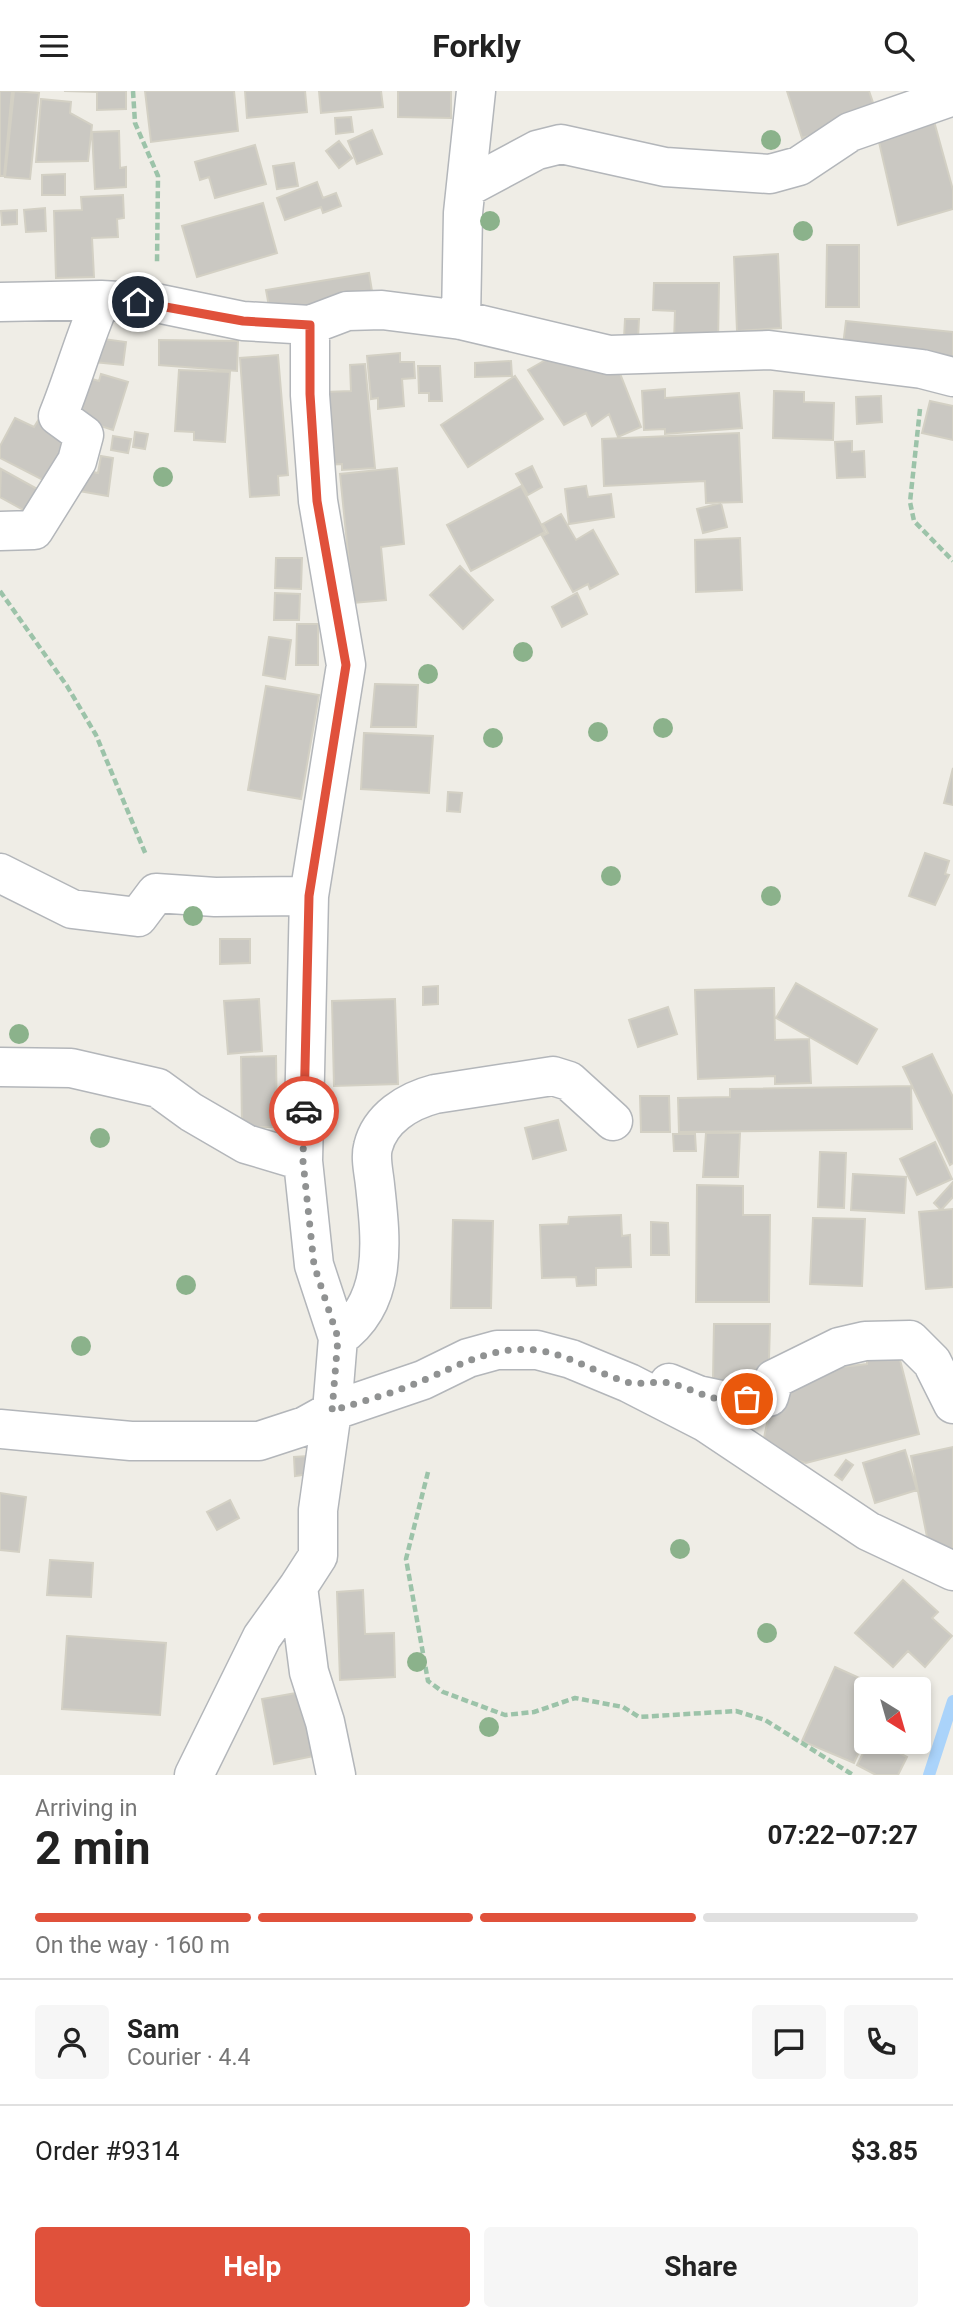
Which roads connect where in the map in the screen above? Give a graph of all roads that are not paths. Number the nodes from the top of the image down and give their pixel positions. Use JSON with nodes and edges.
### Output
{"nodes":[{"id":1,"x":476,"y":91,"type":"edge"},
{"id":2,"x":953,"y":96,"type":"edge"},
{"id":3,"x":466,"y":188,"type":"junction"},
{"id":4,"x":101,"y":300,"type":"junction"},
{"id":5,"x":0,"y":302,"type":"edge"},
{"id":6,"x":461,"y":320,"type":"junction"},
{"id":7,"x":310,"y":325,"type":"junction"},
{"id":8,"x":937,"y":373,"type":"edge"},
{"id":9,"x":0,"y":531,"type":"edge"},
{"id":10,"x":0,"y":873,"type":"edge"},
{"id":11,"x":309,"y":896,"type":"junction"},
{"id":12,"x":0,"y":1067,"type":"edge"},
{"id":13,"x":613,"y":1121,"type":"dead end"},
{"id":14,"x":303,"y":1161,"type":"junction"},
{"id":15,"x":338,"y":1338,"type":"junction"},
{"id":16,"x":629,"y":1383,"type":"junction"},
{"id":17,"x":953,"y":1404,"type":"edge"},
{"id":18,"x":332,"y":1411,"type":"junction"},
{"id":19,"x":0,"y":1429,"type":"edge"},
{"id":20,"x":953,"y":1571,"type":"edge"},
{"id":21,"x":298,"y":1587,"type":"junction"},
{"id":22,"x":194,"y":1775,"type":"edge"},
{"id":23,"x":335,"y":1775,"type":"edge"}],
"edges":[{"from":1,"to":3,"type":"street"},
{"from":2,"to":3,"type":"street"},
{"from":3,"to":6,"type":"street"},
{"from":4,"to":5,"type":"street"},
{"from":4,"to":7,"type":"street"},
{"from":4,"to":9,"type":"street"},
{"from":6,"to":7,"type":"street"},
{"from":6,"to":8,"type":"street"},
{"from":7,"to":11,"type":"street"},
{"from":10,"to":11,"type":"street"},
{"from":11,"to":14,"type":"street"},
{"from":12,"to":14,"type":"street"},
{"from":13,"to":15,"type":"street"},
{"from":14,"to":15,"type":"street"},
{"from":15,"to":18,"type":"street"},
{"from":16,"to":17,"type":"street"},
{"from":16,"to":18,"type":"street"},
{"from":16,"to":20,"type":"street"},
{"from":18,"to":19,"type":"street"},
{"from":18,"to":21,"type":"street"},
{"from":21,"to":22,"type":"street"},
{"from":21,"to":23,"type":"street"}]}
